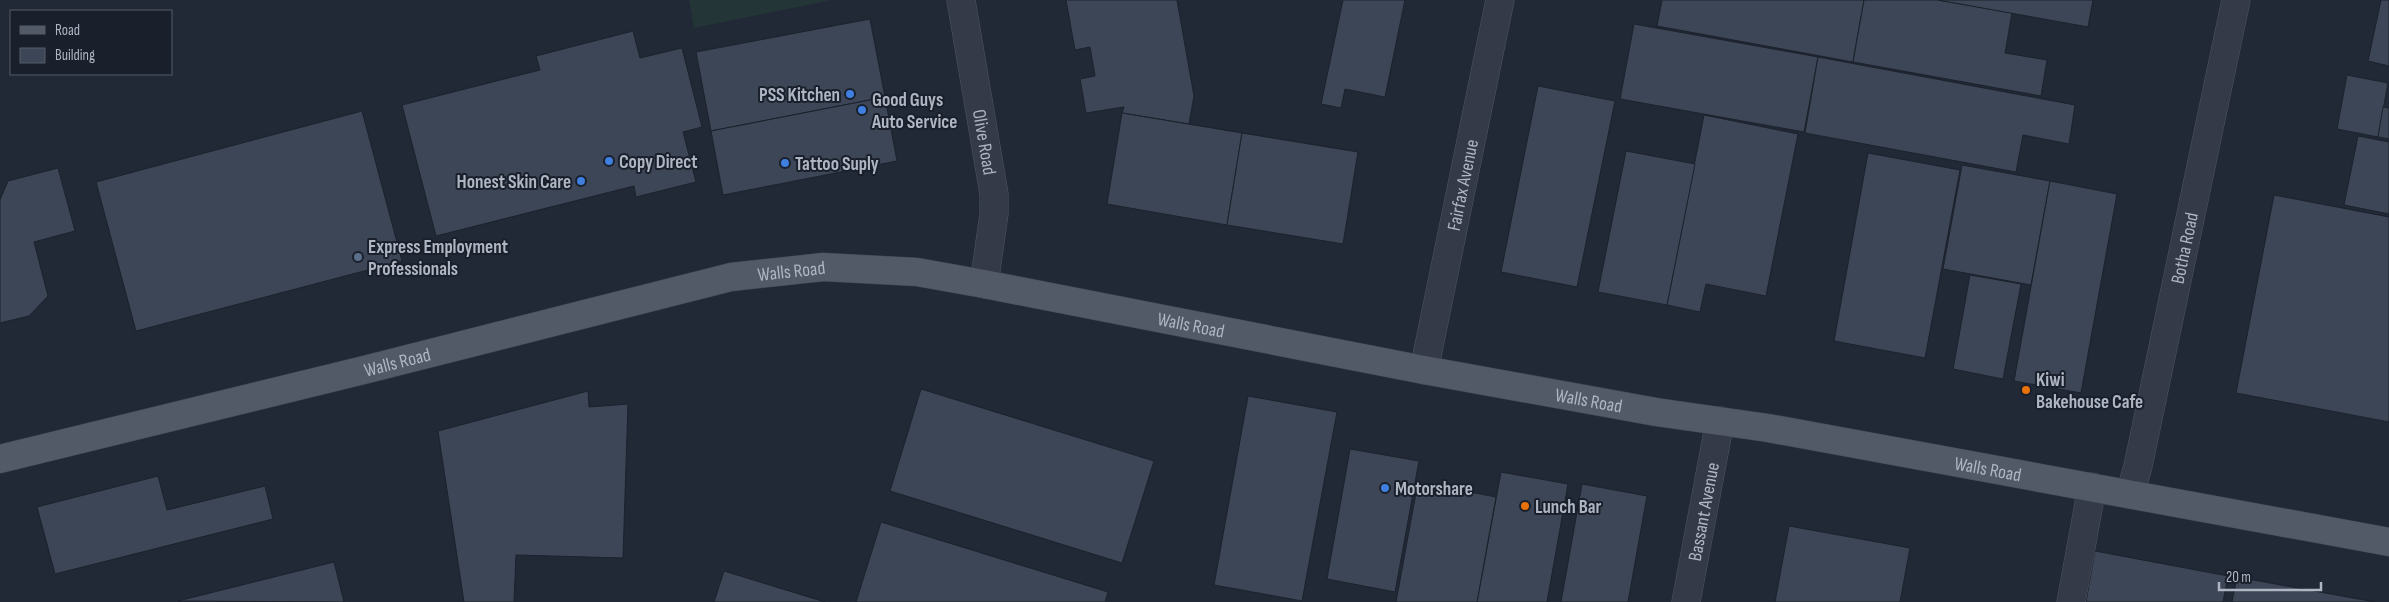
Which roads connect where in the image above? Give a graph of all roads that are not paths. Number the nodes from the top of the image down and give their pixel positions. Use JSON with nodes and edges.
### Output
{"nodes":[{"id":1,"x":961,"y":0,"type":"edge"},
{"id":2,"x":1500,"y":0,"type":"edge"},
{"id":3,"x":2236,"y":0,"type":"edge"},
{"id":4,"x":984,"y":284,"type":"junction"},
{"id":5,"x":1424,"y":370,"type":"junction"},
{"id":6,"x":1720,"y":421,"type":"junction"},
{"id":7,"x":0,"y":459,"type":"edge"},
{"id":8,"x":2092,"y":487,"type":"junction"},
{"id":9,"x":2130,"y":494,"type":"junction"},
{"id":10,"x":2389,"y":542,"type":"edge"},
{"id":11,"x":1686,"y":602,"type":"edge"},
{"id":12,"x":2070,"y":602,"type":"edge"}],
"edges":[{"from":1,"to":4,"type":"street","name":"Olive Road"},
{"from":2,"to":5,"type":"street","name":"Fairfax Avenue"},
{"from":3,"to":9,"type":"street","name":"Botha Road"},
{"from":4,"to":5,"type":"main road","name":"Walls Road"},
{"from":4,"to":7,"type":"main road","name":"Walls Road"},
{"from":5,"to":6,"type":"main road","name":"Walls Road"},
{"from":6,"to":8,"type":"main road","name":"Walls Road"},
{"from":6,"to":11,"type":"street","name":"Bassant Avenue"},
{"from":8,"to":9,"type":"main road","name":"Walls Road"},
{"from":8,"to":12,"type":"street"},
{"from":9,"to":10,"type":"main road","name":"Walls Road"}]}
